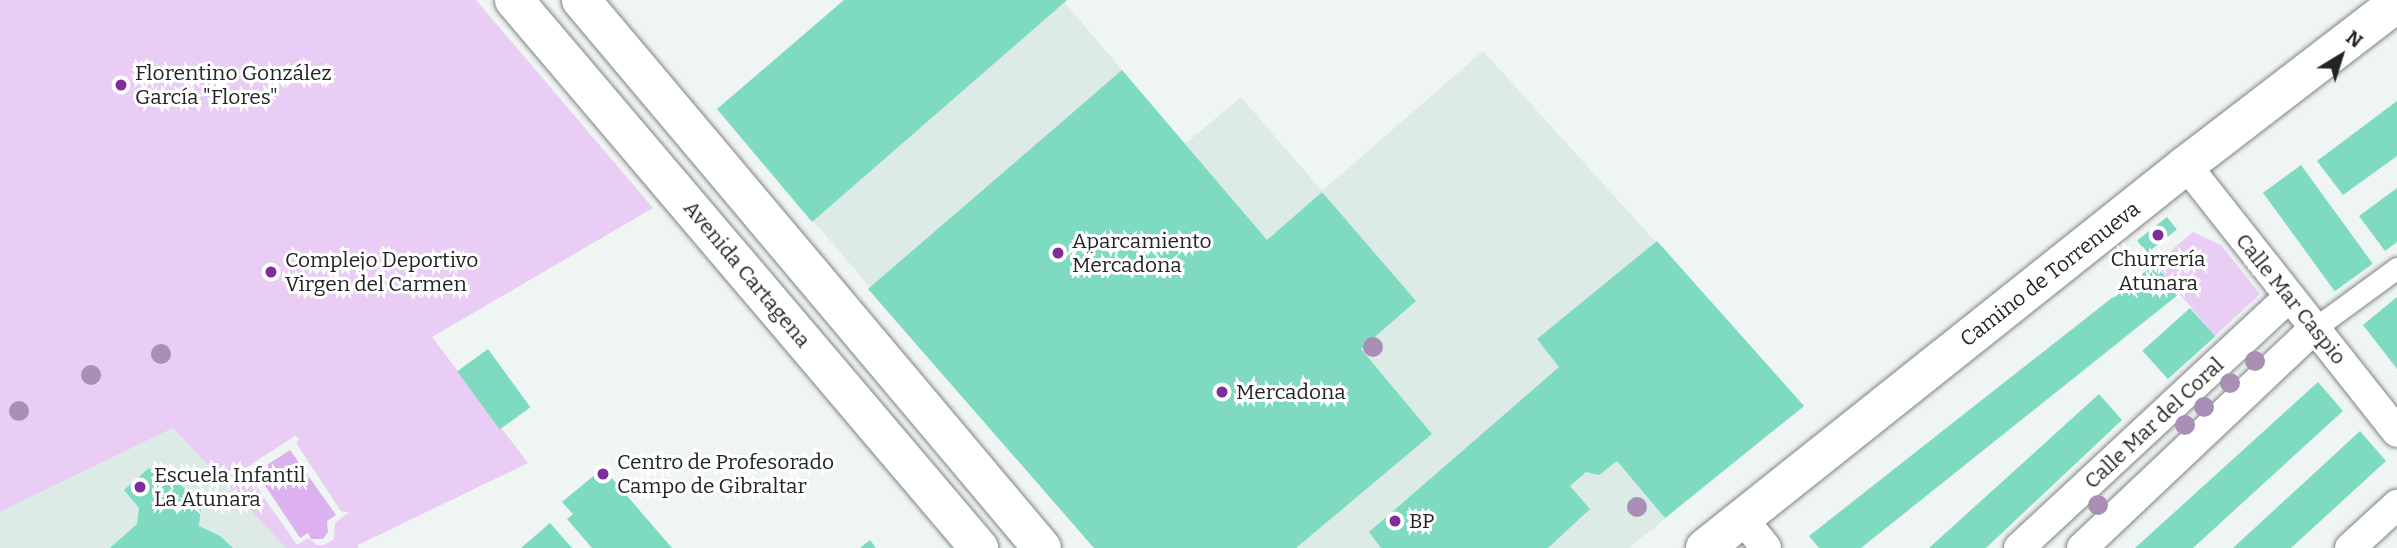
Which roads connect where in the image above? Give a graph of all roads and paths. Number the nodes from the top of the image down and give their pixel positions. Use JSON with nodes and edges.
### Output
{"nodes":[{"id":1,"x":514,"y":0,"type":"edge"},
{"id":2,"x":581,"y":0,"type":"edge"},
{"id":3,"x":2397,"y":2,"type":"edge"},
{"id":4,"x":2186,"y":165,"type":"junction"},
{"id":5,"x":2397,"y":268,"type":"edge"},
{"id":6,"x":2289,"y":297,"type":"junction"},
{"id":7,"x":2315,"y":328,"type":"junction"},
{"id":8,"x":2397,"y":432,"type":"edge"},
{"id":9,"x":2397,"y":505,"type":"edge"},
{"id":10,"x":1742,"y":518,"type":"junction"},
{"id":11,"x":979,"y":548,"type":"edge"},
{"id":12,"x":1042,"y":548,"type":"edge"},
{"id":13,"x":1705,"y":548,"type":"edge"},
{"id":14,"x":1766,"y":548,"type":"edge"},
{"id":15,"x":2019,"y":548,"type":"edge"},
{"id":16,"x":2082,"y":548,"type":"edge"},
{"id":17,"x":2350,"y":548,"type":"edge"}],
"edges":[{"from":1,"to":11,"type":"main road","name":"Avenida Cartagena"},
{"from":2,"to":12,"type":"main road"},
{"from":3,"to":4,"type":"main road","name":"Camino de Torrenueva"},
{"from":4,"to":6,"type":"street","name":"Calle Mar Caspio"},
{"from":4,"to":10,"type":"main road","name":"Camino de Torrenueva"},
{"from":5,"to":7,"type":"street"},
{"from":6,"to":7,"type":"street","name":"Calle Mar Caspio"},
{"from":6,"to":15,"type":"street","name":"Calle Mar del Coral"},
{"from":7,"to":8,"type":"street","name":"Calle Mar Caspio"},
{"from":7,"to":16,"type":"street","name":"Calle Mar del Coral"},
{"from":9,"to":17,"type":"street"},
{"from":10,"to":13,"type":"main road","name":"Camino de Torrenueva"},
{"from":10,"to":14,"type":"street"}]}
